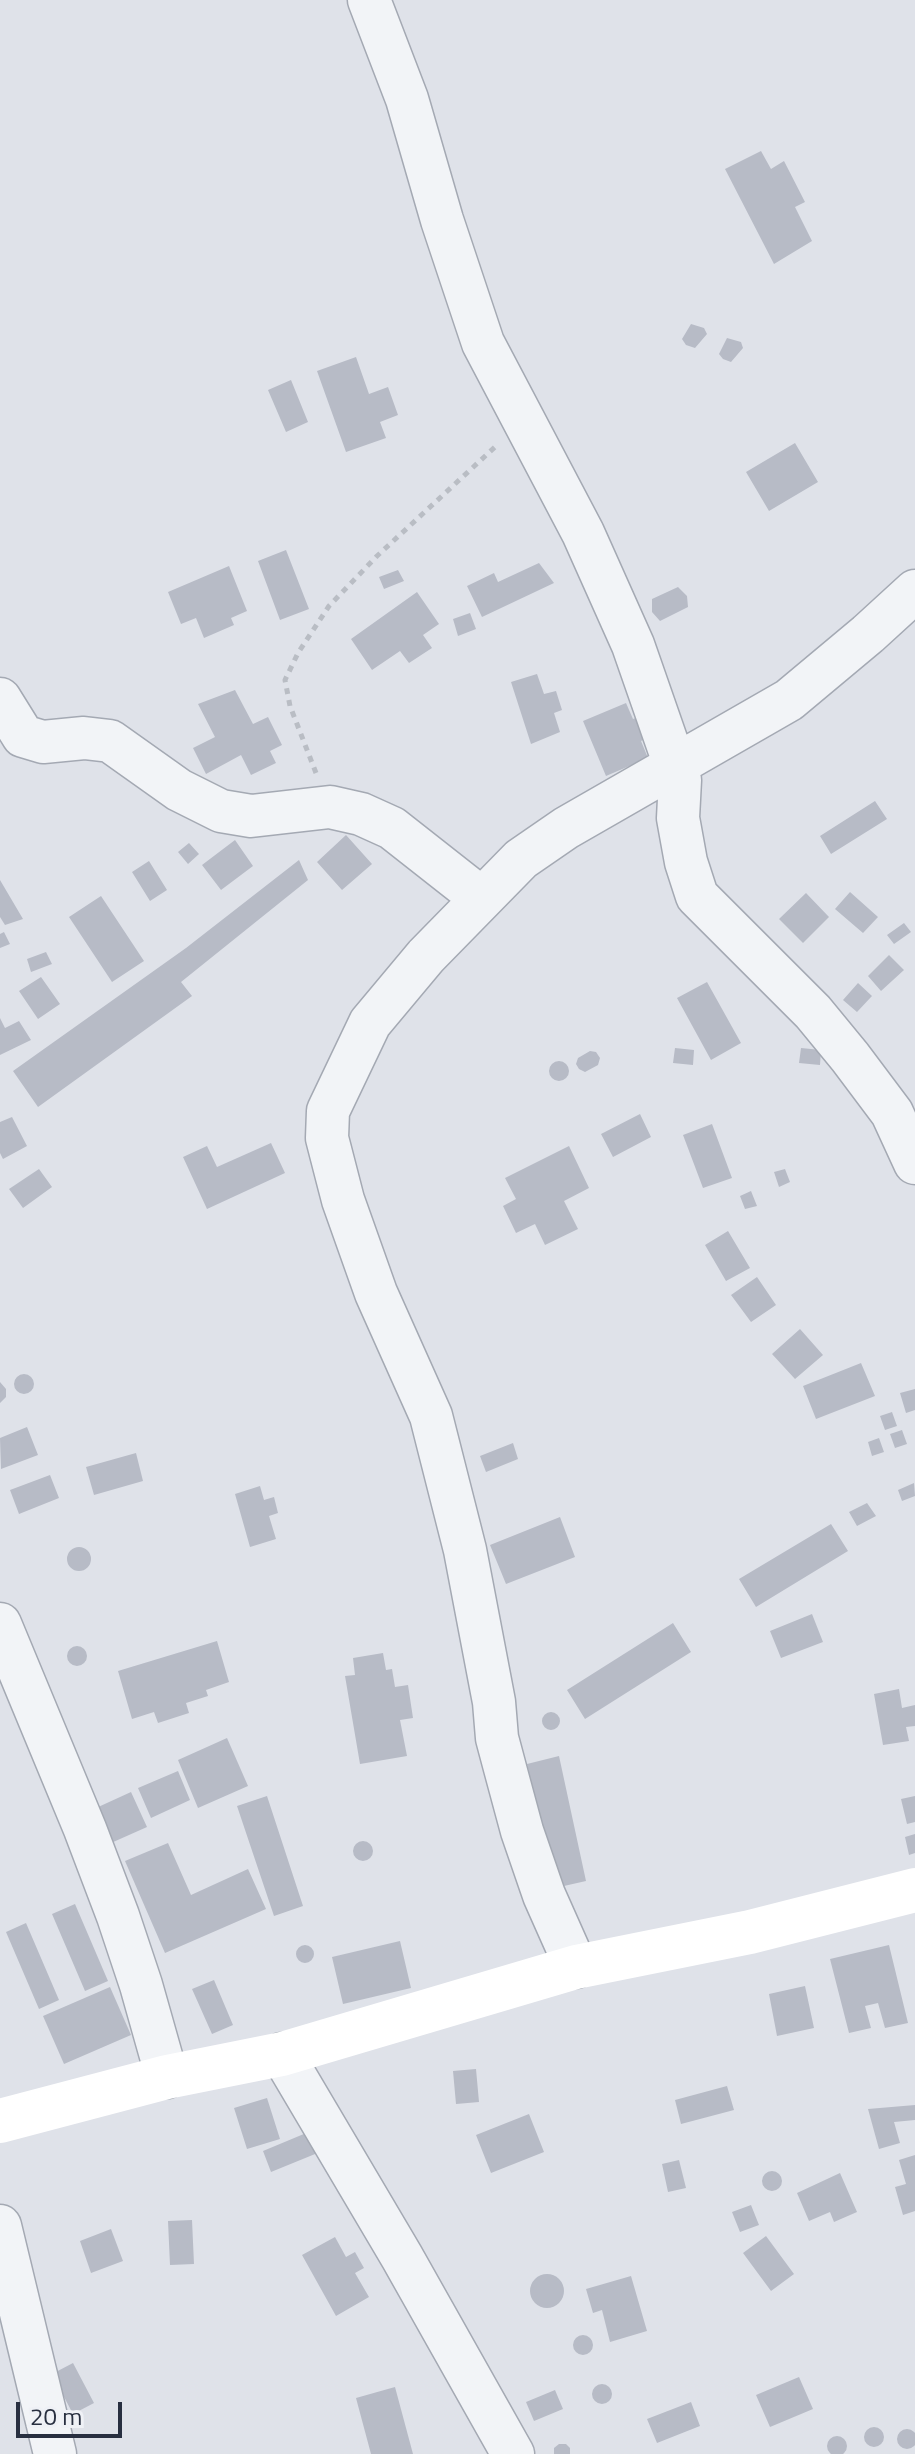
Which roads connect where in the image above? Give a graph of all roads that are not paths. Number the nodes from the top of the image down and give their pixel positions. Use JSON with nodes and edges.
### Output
{"nodes":[{"id":1,"x":369,"y":0,"type":"edge"},
{"id":2,"x":915,"y":591,"type":"edge"},
{"id":3,"x":0,"y":699,"type":"edge"},
{"id":4,"x":677,"y":766,"type":"junction"},
{"id":5,"x":481,"y":898,"type":"junction"},
{"id":6,"x":915,"y":1163,"type":"edge"},
{"id":7,"x":0,"y":1624,"type":"edge"},
{"id":8,"x":915,"y":1890,"type":"edge"},
{"id":9,"x":576,"y":1967,"type":"junction"},
{"id":10,"x":282,"y":2054,"type":"junction"},
{"id":11,"x":167,"y":2077,"type":"junction"},
{"id":12,"x":0,"y":2121,"type":"edge"},
{"id":13,"x":0,"y":2226,"type":"edge"},
{"id":14,"x":55,"y":2454,"type":"edge"},
{"id":15,"x":513,"y":2454,"type":"edge"}],
"edges":[{"from":1,"to":4,"type":"street"},
{"from":2,"to":4,"type":"street"},
{"from":3,"to":5,"type":"street"},
{"from":4,"to":5,"type":"street"},
{"from":4,"to":6,"type":"street"},
{"from":5,"to":9,"type":"street"},
{"from":7,"to":11,"type":"street"},
{"from":8,"to":9,"type":"street"},
{"from":9,"to":10,"type":"street"},
{"from":10,"to":11,"type":"street"},
{"from":10,"to":15,"type":"street"},
{"from":11,"to":12,"type":"street"},
{"from":13,"to":14,"type":"street"}]}
